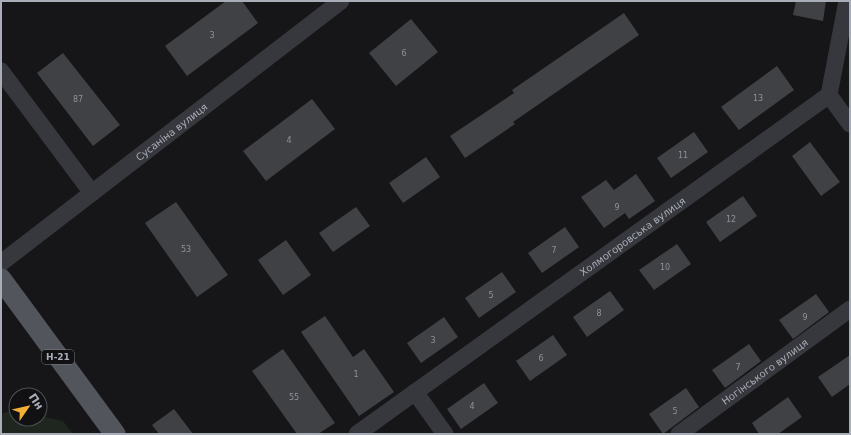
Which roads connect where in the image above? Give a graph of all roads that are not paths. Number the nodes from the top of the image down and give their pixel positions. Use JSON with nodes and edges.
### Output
{"nodes":[{"id":1,"x":341,"y":1,"type":"edge"},
{"id":2,"x":847,"y":1,"type":"edge"},
{"id":3,"x":1,"y":71,"type":"edge"},
{"id":4,"x":829,"y":95,"type":"junction"},
{"id":5,"x":850,"y":124,"type":"edge"},
{"id":6,"x":92,"y":193,"type":"junction"},
{"id":7,"x":1,"y":263,"type":"edge"},
{"id":8,"x":1,"y":279,"type":"edge"},
{"id":9,"x":850,"y":309,"type":"edge"},
{"id":10,"x":415,"y":392,"type":"junction"},
{"id":11,"x":115,"y":434,"type":"edge"},
{"id":12,"x":357,"y":434,"type":"edge"},
{"id":13,"x":445,"y":434,"type":"edge"},
{"id":14,"x":679,"y":434,"type":"edge"}],
"edges":[{"from":1,"to":6,"type":"street","name":"Сусаніна вулиця"},
{"from":2,"to":4,"type":"street"},
{"from":3,"to":6,"type":"street"},
{"from":4,"to":5,"type":"street"},
{"from":4,"to":10,"type":"street","name":"Холмогоровська вулиця"},
{"from":6,"to":7,"type":"street","name":"Сусаніна вулиця"},
{"from":8,"to":11,"type":"main road","number":"Н-21"},
{"from":9,"to":14,"type":"street","name":"Ногінського вулиця"},
{"from":10,"to":12,"type":"street","name":"Холмогоровська вулиця"},
{"from":10,"to":13,"type":"street"}]}
